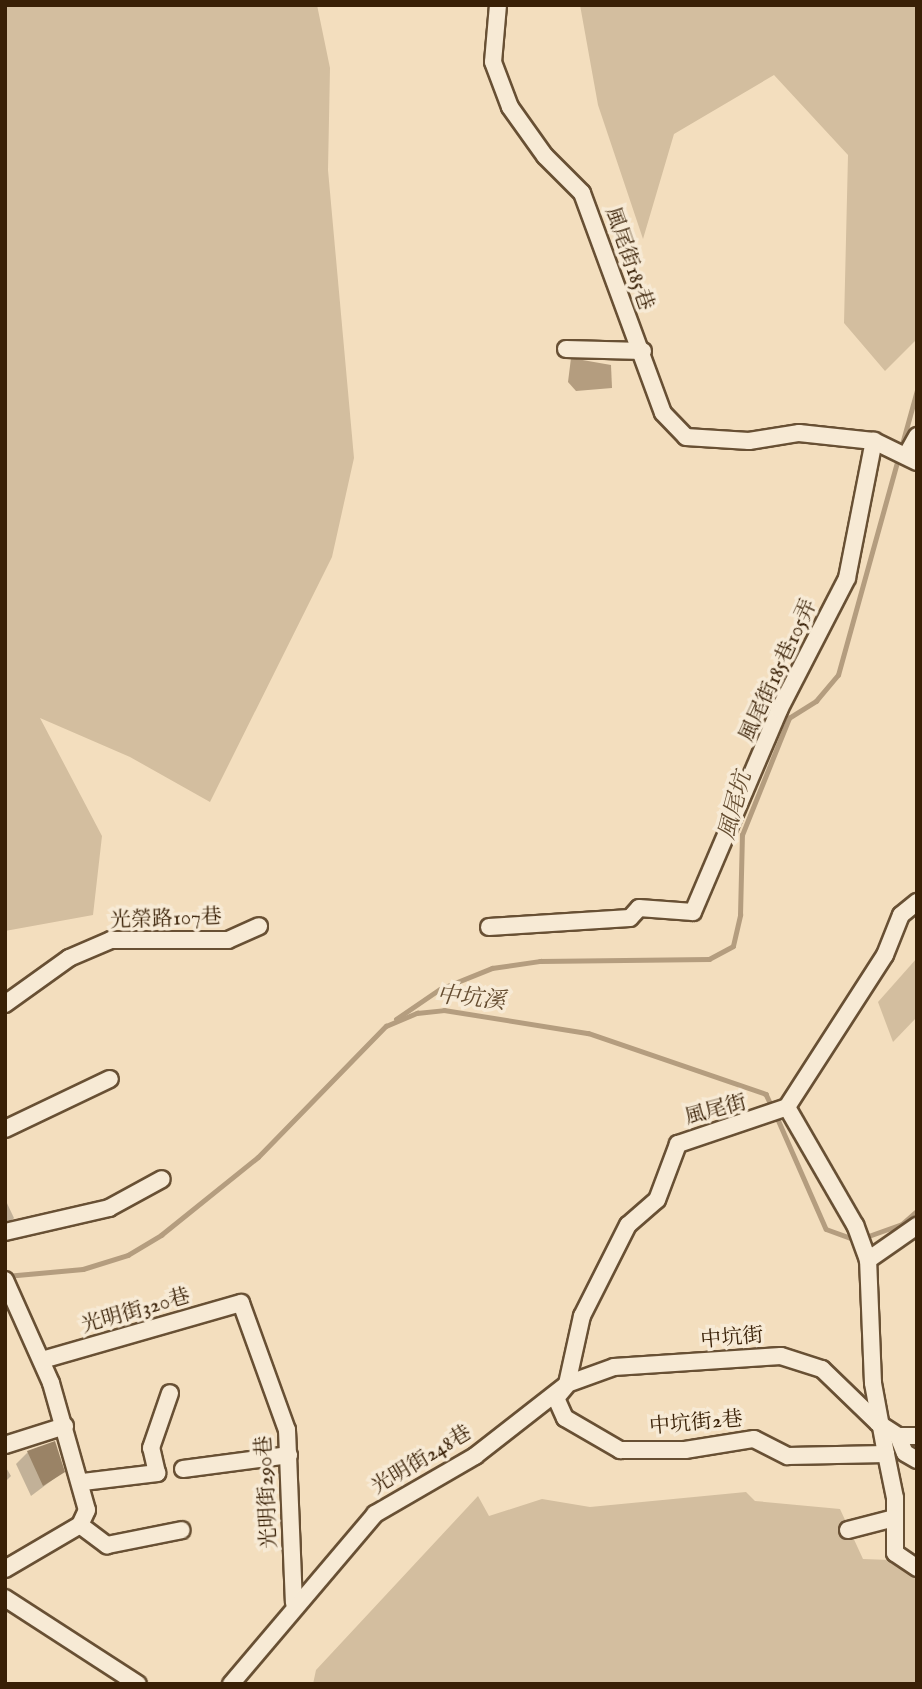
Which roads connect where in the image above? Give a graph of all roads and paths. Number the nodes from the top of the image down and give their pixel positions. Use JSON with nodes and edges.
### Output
{"nodes":[{"id":1,"x":498,"y":5,"type":"edge"},
{"id":2,"x":566,"y":349,"type":"dead end"},
{"id":3,"x":643,"y":351,"type":"junction"},
{"id":4,"x":917,"y":436,"type":"edge"},
{"id":5,"x":874,"y":441,"type":"junction"},
{"id":6,"x":911,"y":459,"type":"edge"},
{"id":7,"x":917,"y":902,"type":"edge"},
{"id":8,"x":259,"y":926,"type":"dead end"},
{"id":9,"x":489,"y":927,"type":"dead end"},
{"id":10,"x":5,"y":1004,"type":"edge"},
{"id":11,"x":110,"y":1079,"type":"dead end"},
{"id":12,"x":787,"y":1107,"type":"junction"},
{"id":13,"x":5,"y":1129,"type":"edge"},
{"id":14,"x":162,"y":1179,"type":"dead end"},
{"id":15,"x":917,"y":1226,"type":"edge"},
{"id":16,"x":5,"y":1232,"type":"edge"},
{"id":17,"x":867,"y":1260,"type":"junction"},
{"id":18,"x":6,"y":1283,"type":"edge"},
{"id":19,"x":241,"y":1303,"type":"joint"},
{"id":20,"x":42,"y":1360,"type":"junction"},
{"id":21,"x":567,"y":1384,"type":"junction"},
{"id":22,"x":170,"y":1393,"type":"dead end"},
{"id":23,"x":878,"y":1423,"type":"junction"},
{"id":24,"x":65,"y":1426,"type":"junction"},
{"id":25,"x":898,"y":1436,"type":"junction"},
{"id":26,"x":917,"y":1436,"type":"edge"},
{"id":27,"x":5,"y":1445,"type":"edge"},
{"id":28,"x":886,"y":1454,"type":"junction"},
{"id":29,"x":289,"y":1455,"type":"junction"},
{"id":30,"x":917,"y":1460,"type":"edge"},
{"id":31,"x":183,"y":1469,"type":"dead end"},
{"id":32,"x":83,"y":1482,"type":"junction"},
{"id":33,"x":894,"y":1518,"type":"junction"},
{"id":34,"x":79,"y":1525,"type":"junction"},
{"id":35,"x":182,"y":1530,"type":"dead end"},
{"id":36,"x":848,"y":1530,"type":"dead end"},
{"id":37,"x":917,"y":1568,"type":"edge"},
{"id":38,"x":5,"y":1569,"type":"edge"},
{"id":39,"x":5,"y":1598,"type":"edge"},
{"id":40,"x":294,"y":1603,"type":"junction"},
{"id":41,"x":138,"y":1684,"type":"edge"},
{"id":42,"x":231,"y":1684,"type":"edge"}],
"edges":[{"from":1,"to":3,"type":"street","name":"風尾街185巷"},
{"from":2,"to":3,"type":"street"},
{"from":3,"to":5,"type":"street","name":"風尾街185巷"},
{"from":4,"to":6,"type":"street"},
{"from":5,"to":6,"type":"street","name":"風尾街185巷"},
{"from":5,"to":9,"type":"street","name":"風尾街185巷105弄"},
{"from":7,"to":12,"type":"street"},
{"from":8,"to":10,"type":"street","name":"光榮路107巷"},
{"from":11,"to":13,"type":"street"},
{"from":12,"to":17,"type":"street"},
{"from":12,"to":21,"type":"street","name":"風尾街"},
{"from":14,"to":16,"type":"street"},
{"from":15,"to":17,"type":"street"},
{"from":17,"to":23,"type":"street"},
{"from":18,"to":20,"type":"street"},
{"from":19,"to":20,"type":"street","name":"光明街320巷"},
{"from":19,"to":29,"type":"street","name":"光明街290巷"},
{"from":20,"to":24,"type":"street"},
{"from":21,"to":23,"type":"street","name":"中坑街"},
{"from":21,"to":28,"type":"street","name":"中坑街2巷"},
{"from":21,"to":40,"type":"street","name":"光明街248巷"},
{"from":22,"to":32,"type":"street"},
{"from":23,"to":25,"type":"street","name":"中坑街"},
{"from":23,"to":28,"type":"street"},
{"from":24,"to":27,"type":"street"},
{"from":24,"to":32,"type":"street"},
{"from":25,"to":26,"type":"street"},
{"from":25,"to":30,"type":"street"},
{"from":28,"to":33,"type":"street"},
{"from":29,"to":31,"type":"street"},
{"from":29,"to":40,"type":"street","name":"光明街290巷"},
{"from":32,"to":34,"type":"street"},
{"from":33,"to":36,"type":"street"},
{"from":33,"to":37,"type":"street"},
{"from":34,"to":35,"type":"street"},
{"from":34,"to":38,"type":"street"},
{"from":39,"to":41,"type":"street"},
{"from":40,"to":42,"type":"street","name":"光明街248巷"}]}
